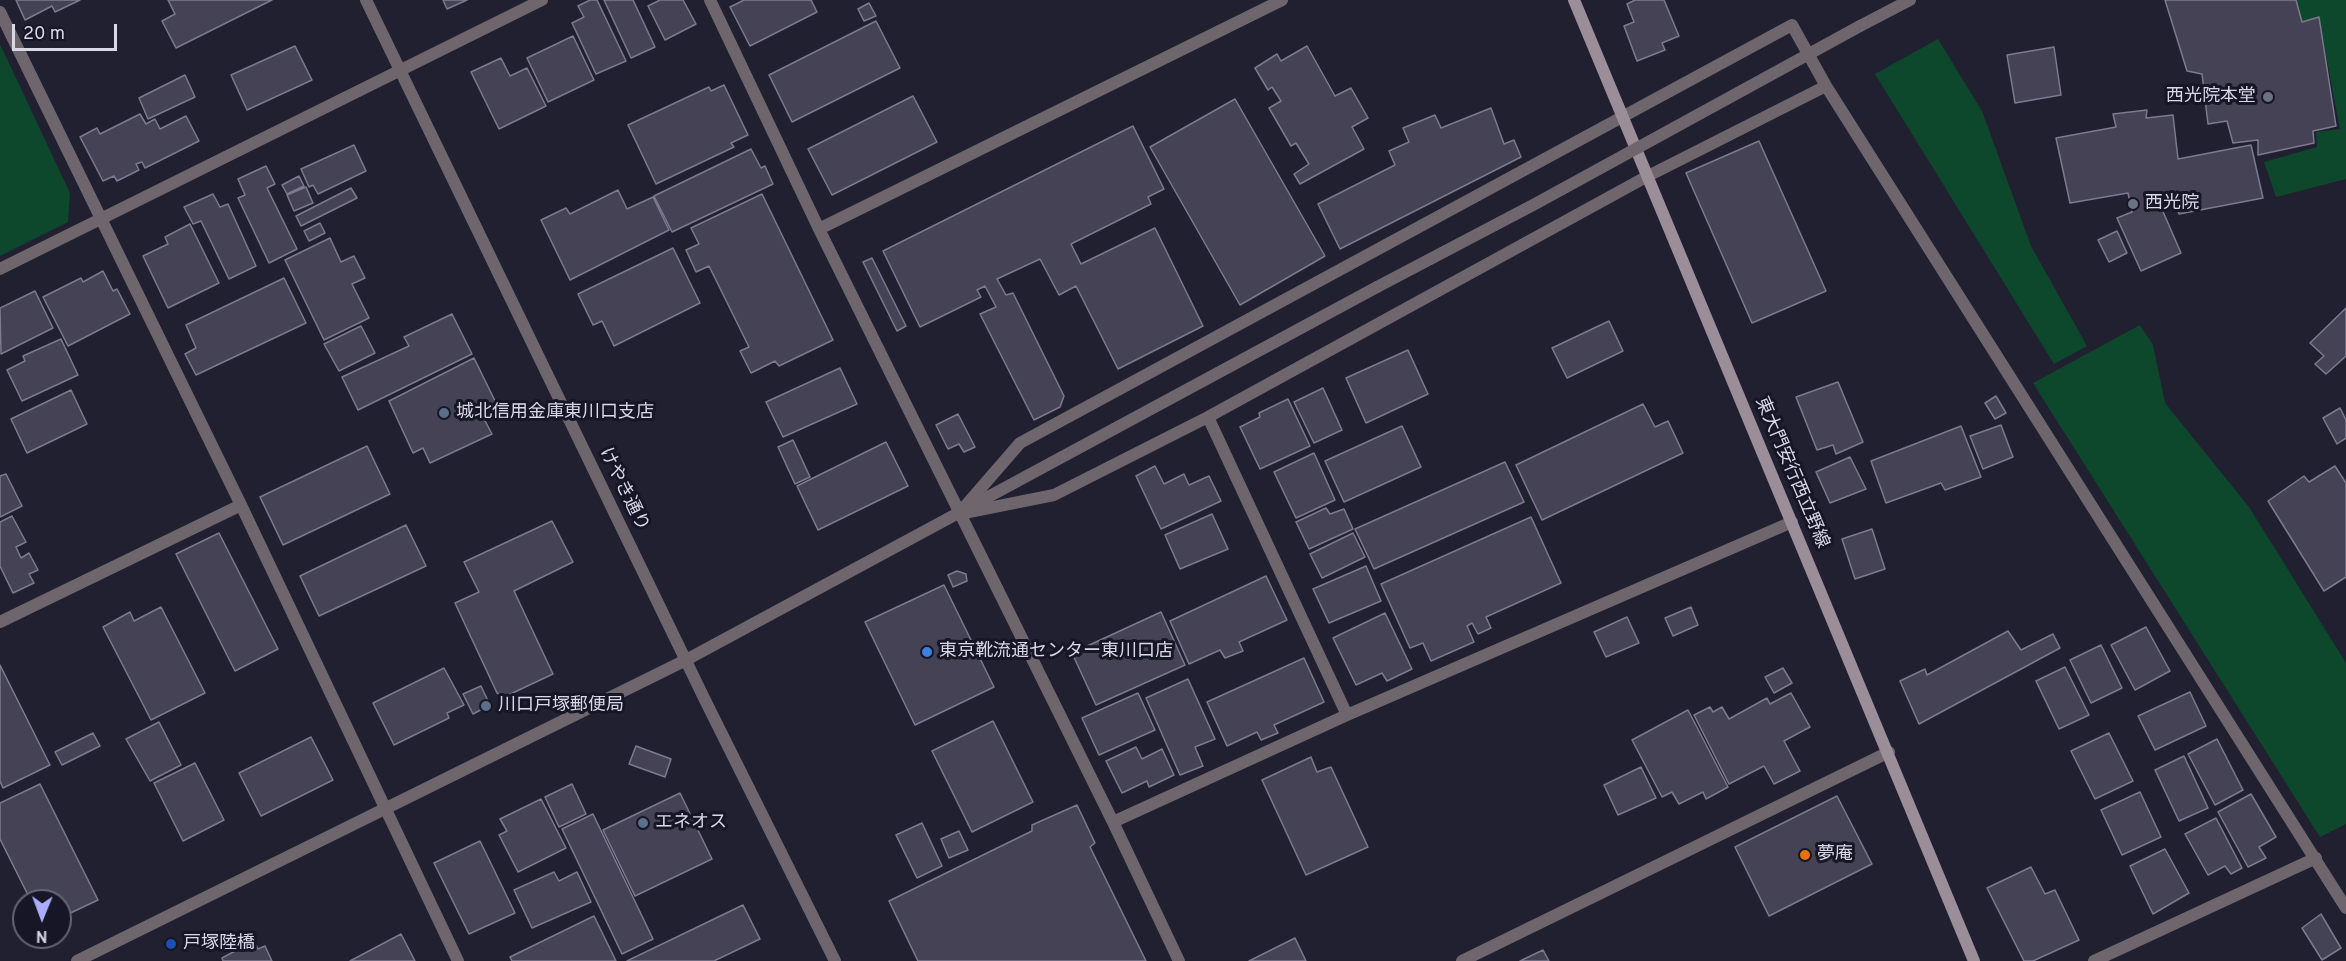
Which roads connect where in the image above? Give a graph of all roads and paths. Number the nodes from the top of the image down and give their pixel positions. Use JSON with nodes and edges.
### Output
{"nodes":[{"id":1,"x":366,"y":0,"type":"edge"},
{"id":2,"x":542,"y":0,"type":"edge"},
{"id":3,"x":710,"y":0,"type":"edge"},
{"id":4,"x":1282,"y":0,"type":"edge"},
{"id":5,"x":1574,"y":0,"type":"edge"},
{"id":6,"x":1910,"y":0,"type":"edge"},
{"id":7,"x":0,"y":12,"type":"edge"},
{"id":8,"x":400,"y":70,"type":"junction"},
{"id":9,"x":1826,"y":87,"type":"junction"},
{"id":10,"x":1622,"y":117,"type":"junction"},
{"id":11,"x":1646,"y":177,"type":"junction"},
{"id":12,"x":102,"y":219,"type":"junction"},
{"id":13,"x":819,"y":229,"type":"junction"},
{"id":14,"x":0,"y":269,"type":"edge"},
{"id":15,"x":1208,"y":417,"type":"junction"},
{"id":16,"x":241,"y":505,"type":"junction"},
{"id":17,"x":958,"y":514,"type":"junction"},
{"id":18,"x":1792,"y":522,"type":"junction"},
{"id":19,"x":0,"y":622,"type":"edge"},
{"id":20,"x":686,"y":660,"type":"junction"},
{"id":21,"x":1347,"y":716,"type":"junction"},
{"id":22,"x":1889,"y":752,"type":"junction"},
{"id":23,"x":385,"y":808,"type":"junction"},
{"id":24,"x":1113,"y":822,"type":"junction"},
{"id":25,"x":2316,"y":858,"type":"junction"},
{"id":26,"x":2346,"y":908,"type":"edge"},
{"id":27,"x":77,"y":961,"type":"edge"},
{"id":28,"x":458,"y":961,"type":"edge"},
{"id":29,"x":835,"y":961,"type":"edge"},
{"id":30,"x":1179,"y":961,"type":"edge"},
{"id":31,"x":1462,"y":961,"type":"edge"},
{"id":32,"x":1974,"y":961,"type":"edge"},
{"id":33,"x":2094,"y":961,"type":"edge"}],
"edges":[{"from":1,"to":8,"type":"street","name":"けやき通り"},
{"from":2,"to":8,"type":"street"},
{"from":3,"to":13,"type":"street"},
{"from":4,"to":13,"type":"street"},
{"from":5,"to":10,"type":"main road","name":"東大門安行西立野線"},
{"from":6,"to":17,"type":"street","bridge":true},
{"from":7,"to":12,"type":"street"},
{"from":8,"to":12,"type":"street"},
{"from":8,"to":20,"type":"street","name":"けやき通り"},
{"from":9,"to":10,"type":"street"},
{"from":9,"to":11,"type":"street"},
{"from":9,"to":25,"type":"street"},
{"from":10,"to":11,"type":"main road","name":"東大門安行西立野線"},
{"from":10,"to":17,"type":"street"},
{"from":11,"to":15,"type":"street"},
{"from":11,"to":18,"type":"main road","name":"東大門安行西立野線"},
{"from":12,"to":14,"type":"street"},
{"from":12,"to":16,"type":"street"},
{"from":13,"to":17,"type":"street"},
{"from":15,"to":17,"type":"street"},
{"from":15,"to":21,"type":"street"},
{"from":16,"to":19,"type":"street"},
{"from":16,"to":23,"type":"street"},
{"from":17,"to":20,"type":"street"},
{"from":17,"to":24,"type":"street"},
{"from":18,"to":21,"type":"street"},
{"from":18,"to":22,"type":"main road","name":"東大門安行西立野線"},
{"from":20,"to":23,"type":"street"},
{"from":20,"to":29,"type":"street","name":"けやき通り"},
{"from":21,"to":24,"type":"street"},
{"from":22,"to":31,"type":"street"},
{"from":22,"to":32,"type":"main road","name":"東大門安行西立野線"},
{"from":23,"to":27,"type":"street"},
{"from":23,"to":28,"type":"street"},
{"from":24,"to":30,"type":"street"},
{"from":25,"to":26,"type":"street"},
{"from":25,"to":33,"type":"street"}]}
